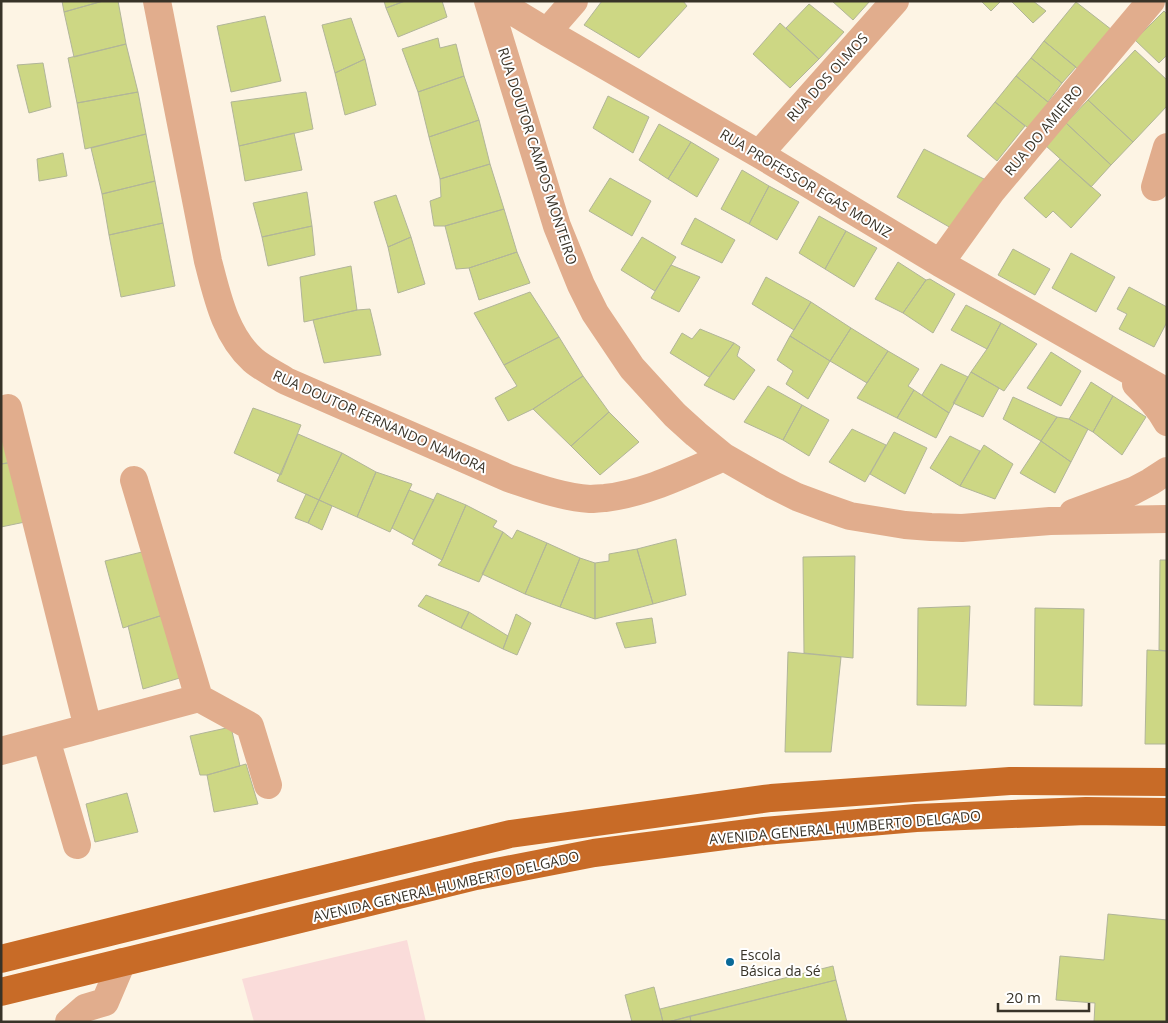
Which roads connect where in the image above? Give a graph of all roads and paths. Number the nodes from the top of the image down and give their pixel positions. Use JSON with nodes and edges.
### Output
{"nodes":[{"id":1,"x":157,"y":1,"type":"edge"},
{"id":2,"x":488,"y":1,"type":"edge"},
{"id":3,"x":496,"y":1,"type":"edge"},
{"id":4,"x":574,"y":1,"type":"edge"},
{"id":5,"x":895,"y":1,"type":"edge"},
{"id":6,"x":1151,"y":1,"type":"edge"},
{"id":7,"x":547,"y":32,"type":"junction"},
{"id":8,"x":1167,"y":147,"type":"edge"},
{"id":9,"x":759,"y":154,"type":"junction"},
{"id":10,"x":1155,"y":186,"type":"dead end"},
{"id":11,"x":940,"y":263,"type":"junction"},
{"id":12,"x":1115,"y":363,"type":"junction"},
{"id":13,"x":1167,"y":392,"type":"edge"},
{"id":14,"x":8,"y":408,"type":"dead end"},
{"id":15,"x":1167,"y":422,"type":"edge"},
{"id":16,"x":724,"y":457,"type":"junction"},
{"id":17,"x":1167,"y":471,"type":"edge"},
{"id":18,"x":134,"y":480,"type":"dead end"},
{"id":19,"x":1167,"y":519,"type":"edge"},
{"id":20,"x":1050,"y":521,"type":"junction"},
{"id":21,"x":198,"y":698,"type":"junction"},
{"id":22,"x":88,"y":728,"type":"junction"},
{"id":23,"x":46,"y":739,"type":"junction"},
{"id":24,"x":1,"y":751,"type":"edge"},
{"id":25,"x":1167,"y":782,"type":"edge"},
{"id":26,"x":268,"y":785,"type":"dead end"},
{"id":27,"x":1167,"y":812,"type":"edge"},
{"id":28,"x":78,"y":846,"type":"dead end"},
{"id":29,"x":1,"y":959,"type":"edge"},
{"id":30,"x":122,"y":962,"type":"junction"},
{"id":31,"x":1,"y":992,"type":"edge"},
{"id":32,"x":68,"y":1022,"type":"edge"}],
"edges":[{"from":1,"to":16,"type":"street","name":"RUA DOUTOR FERNANDO NAMORA"},
{"from":2,"to":16,"type":"street","name":"RUA DOUTOR CAMPOS MONTEIRO"},
{"from":3,"to":7,"type":"street","name":"RUA PROFESSOR EGAS MONIZ"},
{"from":4,"to":7,"type":"street"},
{"from":5,"to":9,"type":"street","name":"RUA DOS OLMOS"},
{"from":6,"to":11,"type":"street","name":"RUA DO AMIEIRO"},
{"from":7,"to":9,"type":"street","name":"RUA PROFESSOR EGAS MONIZ"},
{"from":8,"to":10,"type":"street"},
{"from":9,"to":11,"type":"street","name":"RUA PROFESSOR EGAS MONIZ"},
{"from":11,"to":12,"type":"street","name":"RUA PROFESSOR EGAS MONIZ"},
{"from":12,"to":13,"type":"street"},
{"from":12,"to":15,"type":"street"},
{"from":14,"to":22,"type":"street"},
{"from":16,"to":20,"type":"street","name":"RUA DOUTOR CAMPOS MONTEIRO"},
{"from":17,"to":20,"type":"street"},
{"from":18,"to":21,"type":"street"},
{"from":19,"to":20,"type":"street"},
{"from":21,"to":22,"type":"street"},
{"from":21,"to":26,"type":"street"},
{"from":22,"to":23,"type":"street"},
{"from":23,"to":24,"type":"street"},
{"from":23,"to":28,"type":"street"},
{"from":25,"to":29,"type":"main road"},
{"from":27,"to":30,"type":"main road","name":"AVENIDA GENERAL HUMBERTO DELGADO"},
{"from":30,"to":31,"type":"main road","name":"AVENIDA GENERAL HUMBERTO DELGADO"},
{"from":30,"to":32,"type":"street"}]}
